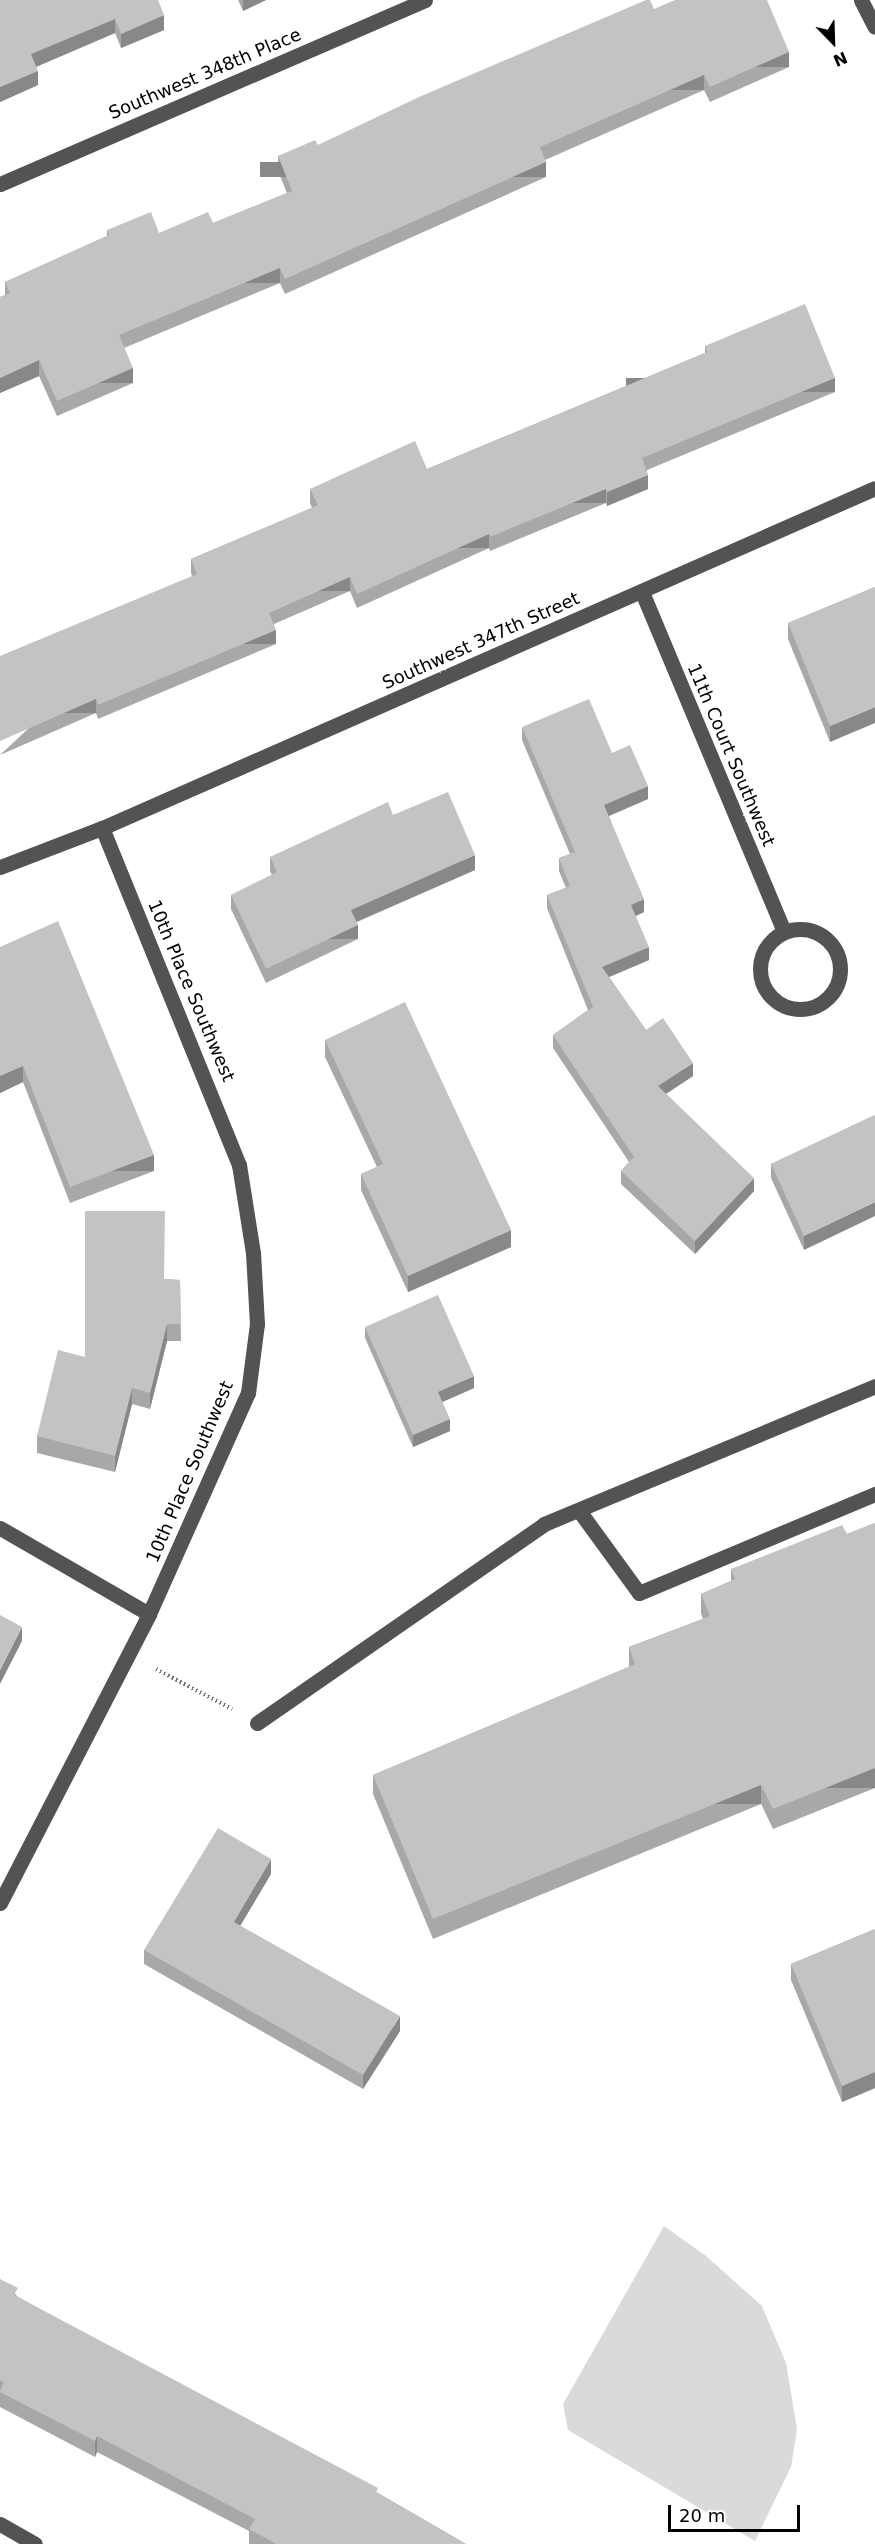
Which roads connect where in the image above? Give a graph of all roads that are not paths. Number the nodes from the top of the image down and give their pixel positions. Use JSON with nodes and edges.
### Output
{"nodes":[{"id":1,"x":425,"y":0,"type":"edge"},
{"id":2,"x":861,"y":0,"type":"edge"},
{"id":3,"x":875,"y":27,"type":"edge"},
{"id":4,"x":0,"y":184,"type":"edge"},
{"id":5,"x":875,"y":488,"type":"edge"},
{"id":6,"x":642,"y":592,"type":"junction"},
{"id":7,"x":102,"y":828,"type":"junction"},
{"id":8,"x":0,"y":867,"type":"edge"},
{"id":9,"x":784,"y":932,"type":"junction"},
{"id":10,"x":875,"y":1386,"type":"edge"},
{"id":11,"x":875,"y":1494,"type":"edge"},
{"id":12,"x":580,"y":1512,"type":"junction"},
{"id":13,"x":0,"y":1528,"type":"edge"},
{"id":14,"x":150,"y":1614,"type":"junction"},
{"id":15,"x":257,"y":1723,"type":"road end"},
{"id":16,"x":0,"y":1903,"type":"edge"},
{"id":17,"x":0,"y":2524,"type":"edge"},
{"id":18,"x":35,"y":2544,"type":"edge"}],
"edges":[{"from":1,"to":4,"type":"street","name":"Southwest 348th Place"},
{"from":2,"to":3,"type":"street"},
{"from":5,"to":6,"type":"street","name":"Southwest 347th Street"},
{"from":6,"to":7,"type":"street","name":"Southwest 347th Street"},
{"from":6,"to":9,"type":"street","name":"11th Court Southwest"},
{"from":7,"to":8,"type":"street","name":"Southwest 347th Street"},
{"from":7,"to":14,"type":"street","name":"10th Place Southwest"},
{"from":9,"to":9,"type":"street"},
{"from":10,"to":12,"type":"street"},
{"from":11,"to":12,"type":"street"},
{"from":12,"to":15,"type":"street"},
{"from":13,"to":14,"type":"street"},
{"from":14,"to":16,"type":"street","name":"10th Place Southwest"},
{"from":17,"to":18,"type":"street"}]}
